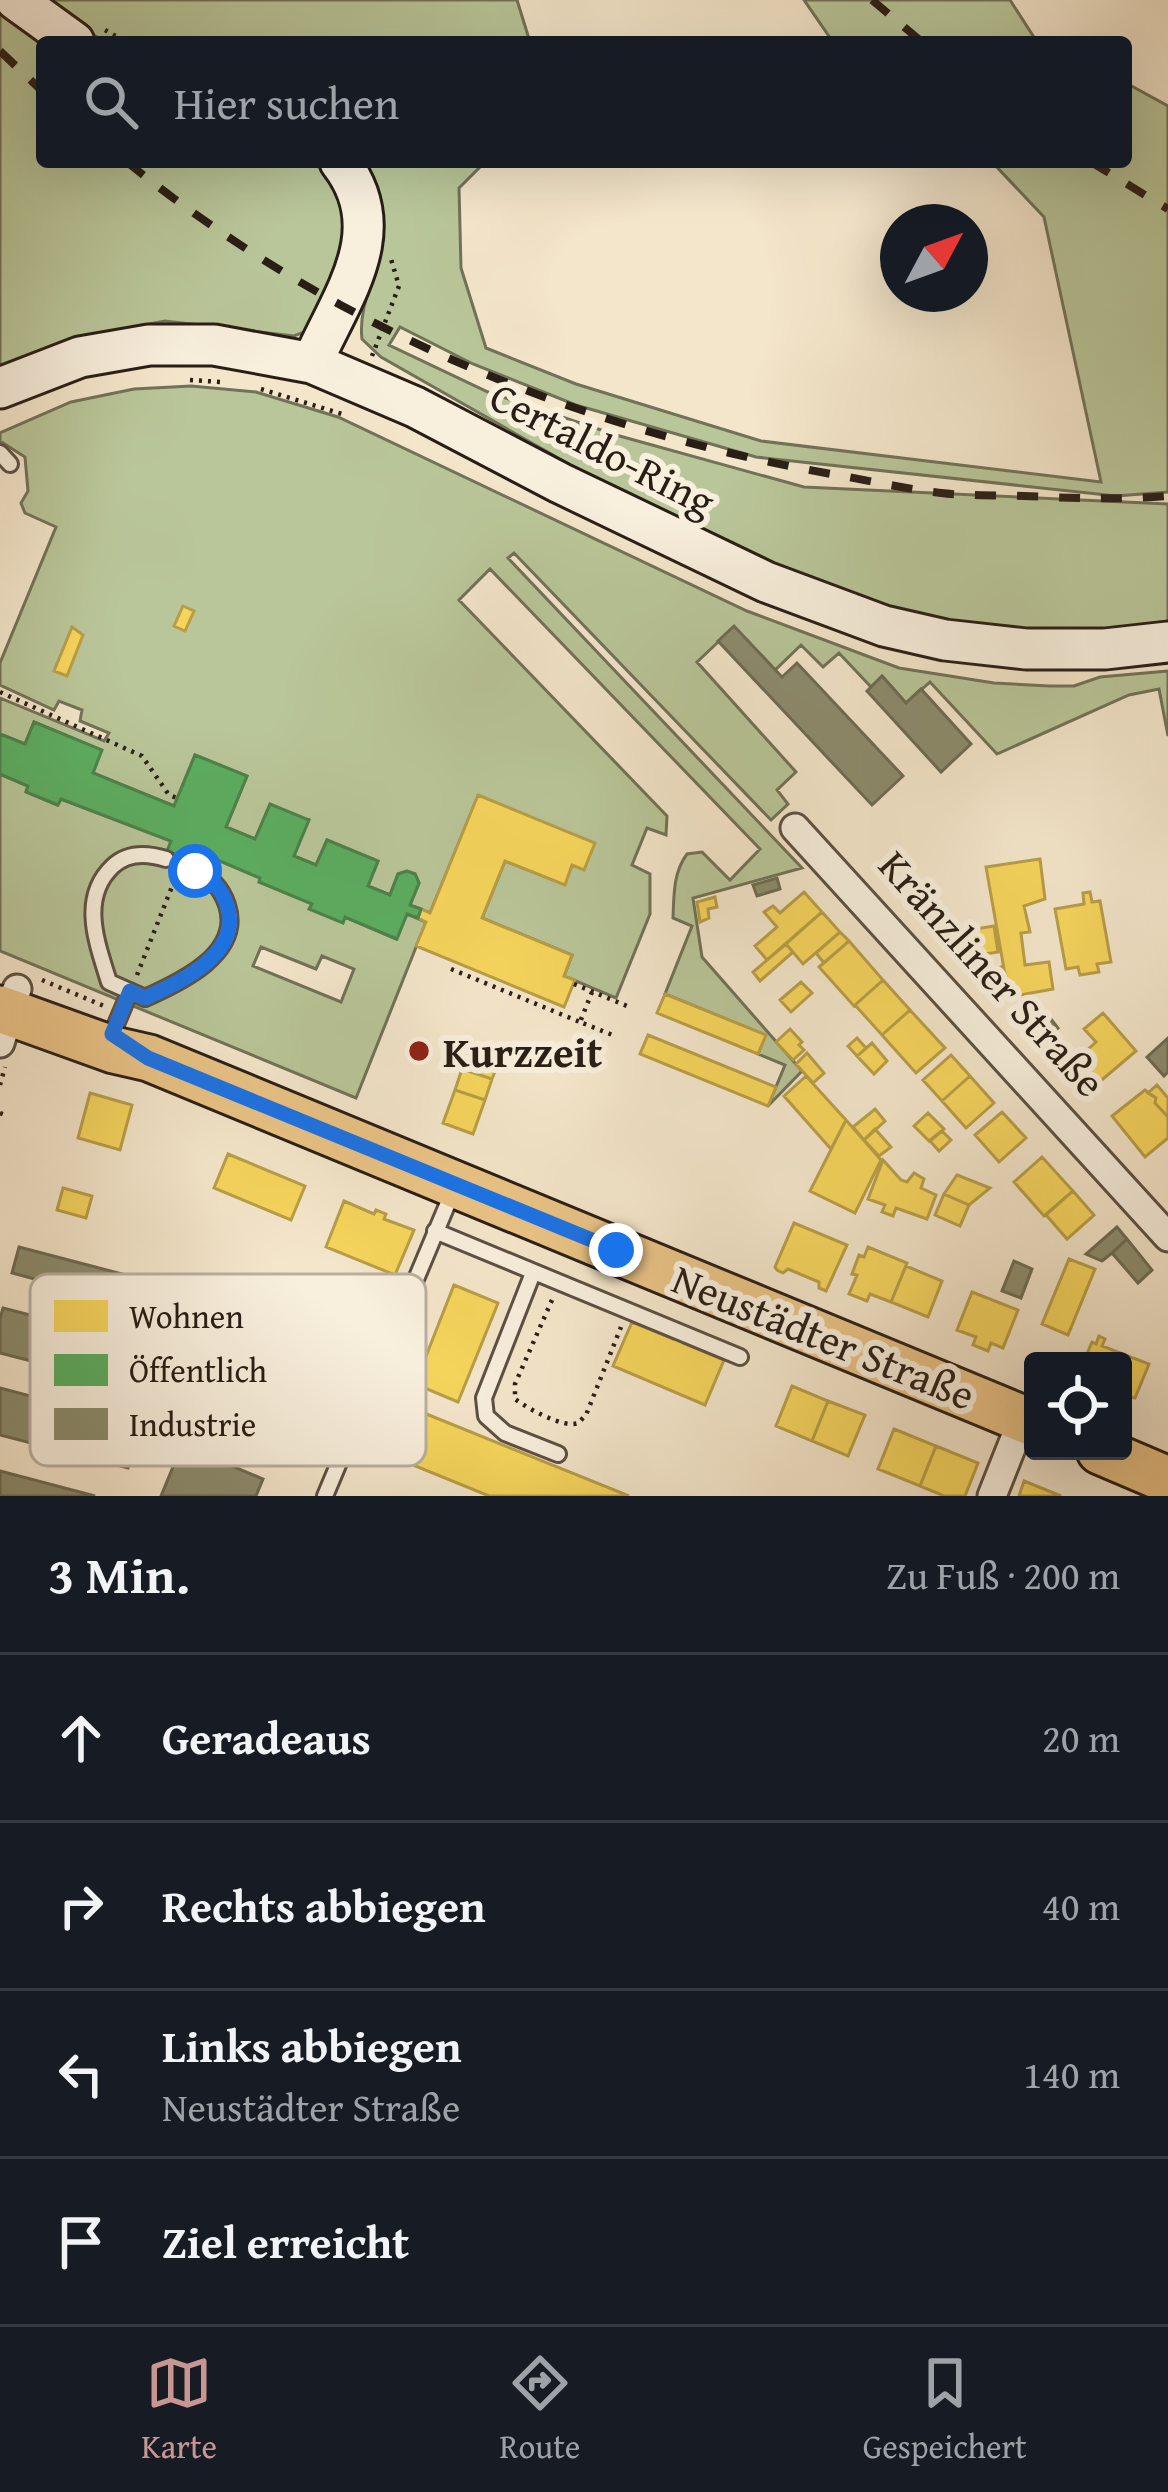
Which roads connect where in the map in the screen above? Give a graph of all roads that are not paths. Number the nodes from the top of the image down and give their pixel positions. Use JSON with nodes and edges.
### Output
{"nodes":[{"id":1,"x":16,"y":0,"type":"edge"},
{"id":2,"x":66,"y":36,"type":"edge"},
{"id":3,"x":345,"y":168,"type":"edge"},
{"id":4,"x":312,"y":363,"type":"junction"},
{"id":5,"x":0,"y":388,"type":"edge"},
{"id":6,"x":1168,"y":642,"type":"edge"},
{"id":7,"x":795,"y":828,"type":"dead end"},
{"id":8,"x":130,"y":991,"type":"junction"},
{"id":9,"x":11,"y":1002,"type":"edge"},
{"id":10,"x":127,"y":1035,"type":"junction"},
{"id":11,"x":456,"y":1184,"type":"junction"},
{"id":12,"x":435,"y":1231,"type":"junction"},
{"id":13,"x":1168,"y":1237,"type":"edge"},
{"id":14,"x":533,"y":1273,"type":"junction"},
{"id":15,"x":417,"y":1274,"type":"edge"},
{"id":16,"x":740,"y":1358,"type":"dead end"},
{"id":17,"x":1024,"y":1419,"type":"edge"},
{"id":18,"x":1024,"y":1429,"type":"edge"},
{"id":19,"x":558,"y":1454,"type":"dead end"},
{"id":20,"x":1121,"y":1460,"type":"edge"},
{"id":21,"x":337,"y":1466,"type":"edge"},
{"id":22,"x":1168,"y":1480,"type":"edge"},
{"id":23,"x":325,"y":1496,"type":"edge"},
{"id":24,"x":992,"y":1496,"type":"edge"}],
"edges":[{"from":1,"to":2,"type":"main road"},
{"from":3,"to":4,"type":"main road"},
{"from":4,"to":5,"type":"main road","name":"Certaldo-Ring"},
{"from":4,"to":6,"type":"main road","name":"Certaldo-Ring"},
{"from":7,"to":13,"type":"street","name":"Kränzliner Straße"},
{"from":8,"to":8,"type":"lane"},
{"from":8,"to":10,"type":"lane"},
{"from":9,"to":10,"type":"main road","name":"Neustädter Straße"},
{"from":10,"to":11,"type":"main road","name":"Neustädter Straße"},
{"from":11,"to":12,"type":"lane"},
{"from":11,"to":17,"type":"main road","name":"Neustädter Straße"},
{"from":12,"to":14,"type":"lane"},
{"from":12,"to":15,"type":"lane"},
{"from":14,"to":16,"type":"lane"},
{"from":14,"to":19,"type":"lane"},
{"from":18,"to":24,"type":"street"},
{"from":20,"to":22,"type":"main road"},
{"from":21,"to":23,"type":"lane"}]}
